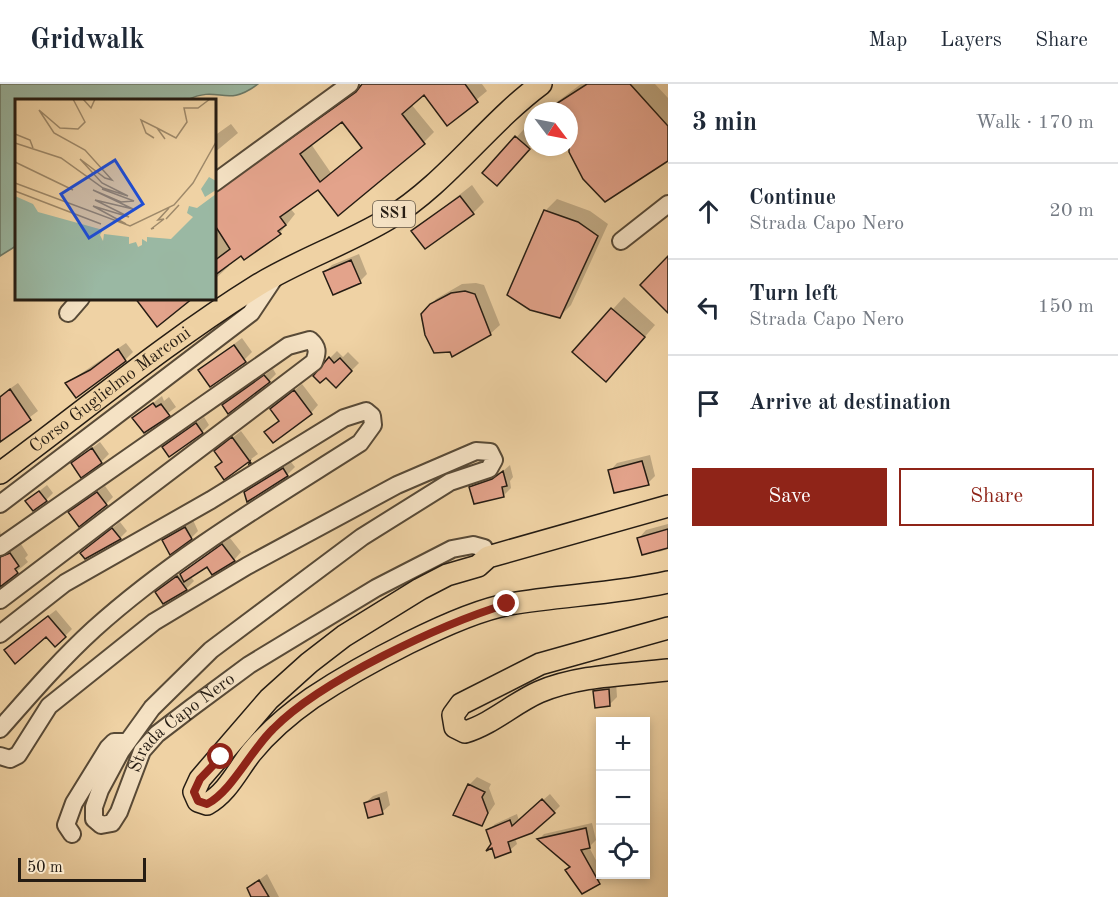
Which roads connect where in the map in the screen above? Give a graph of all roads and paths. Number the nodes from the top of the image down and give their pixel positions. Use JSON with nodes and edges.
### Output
{"nodes":[{"id":1,"x":350,"y":84,"type":"edge"},
{"id":2,"x":542,"y":84,"type":"edge"},
{"id":3,"x":216,"y":182,"type":"edge"},
{"id":4,"x":668,"y":204,"type":"edge"},
{"id":5,"x":621,"y":241,"type":"dead end"},
{"id":6,"x":276,"y":274,"type":"junction"},
{"id":7,"x":79,"y":300,"type":"edge"},
{"id":8,"x":68,"y":313,"type":"dead end"},
{"id":9,"x":0,"y":473,"type":"edge"},
{"id":10,"x":0,"y":504,"type":"edge"},
{"id":11,"x":668,"y":506,"type":"edge"},
{"id":12,"x":0,"y":547,"type":"edge"},
{"id":13,"x":488,"y":557,"type":"junction"},
{"id":14,"x":668,"y":582,"type":"edge"},
{"id":15,"x":0,"y":600,"type":"edge"},
{"id":16,"x":668,"y":628,"type":"edge"},
{"id":17,"x":0,"y":634,"type":"edge"},
{"id":18,"x":668,"y":670,"type":"edge"},
{"id":19,"x":0,"y":729,"type":"edge"},
{"id":20,"x":128,"y":742,"type":"junction"},
{"id":21,"x":0,"y":756,"type":"edge"},
{"id":22,"x":72,"y":834,"type":"dead end"}],
"edges":[{"from":1,"to":3,"type":"street"},
{"from":2,"to":6,"type":"main road","number":"SS1"},
{"from":4,"to":5,"type":"street"},
{"from":6,"to":9,"type":"main road","name":"Corso Guglielmo Marconi","number":"SS1"},
{"from":6,"to":10,"type":"street"},
{"from":7,"to":8,"type":"street"},
{"from":11,"to":13,"type":"main road"},
{"from":12,"to":15,"type":"street"},
{"from":13,"to":14,"type":"main road"},
{"from":13,"to":20,"type":"street","name":"Strada Capo Nero"},
{"from":16,"to":18,"type":"main road"},
{"from":17,"to":19,"type":"street"},
{"from":20,"to":21,"type":"street","name":"Strada Capo Nero"},
{"from":20,"to":22,"type":"street"}]}
